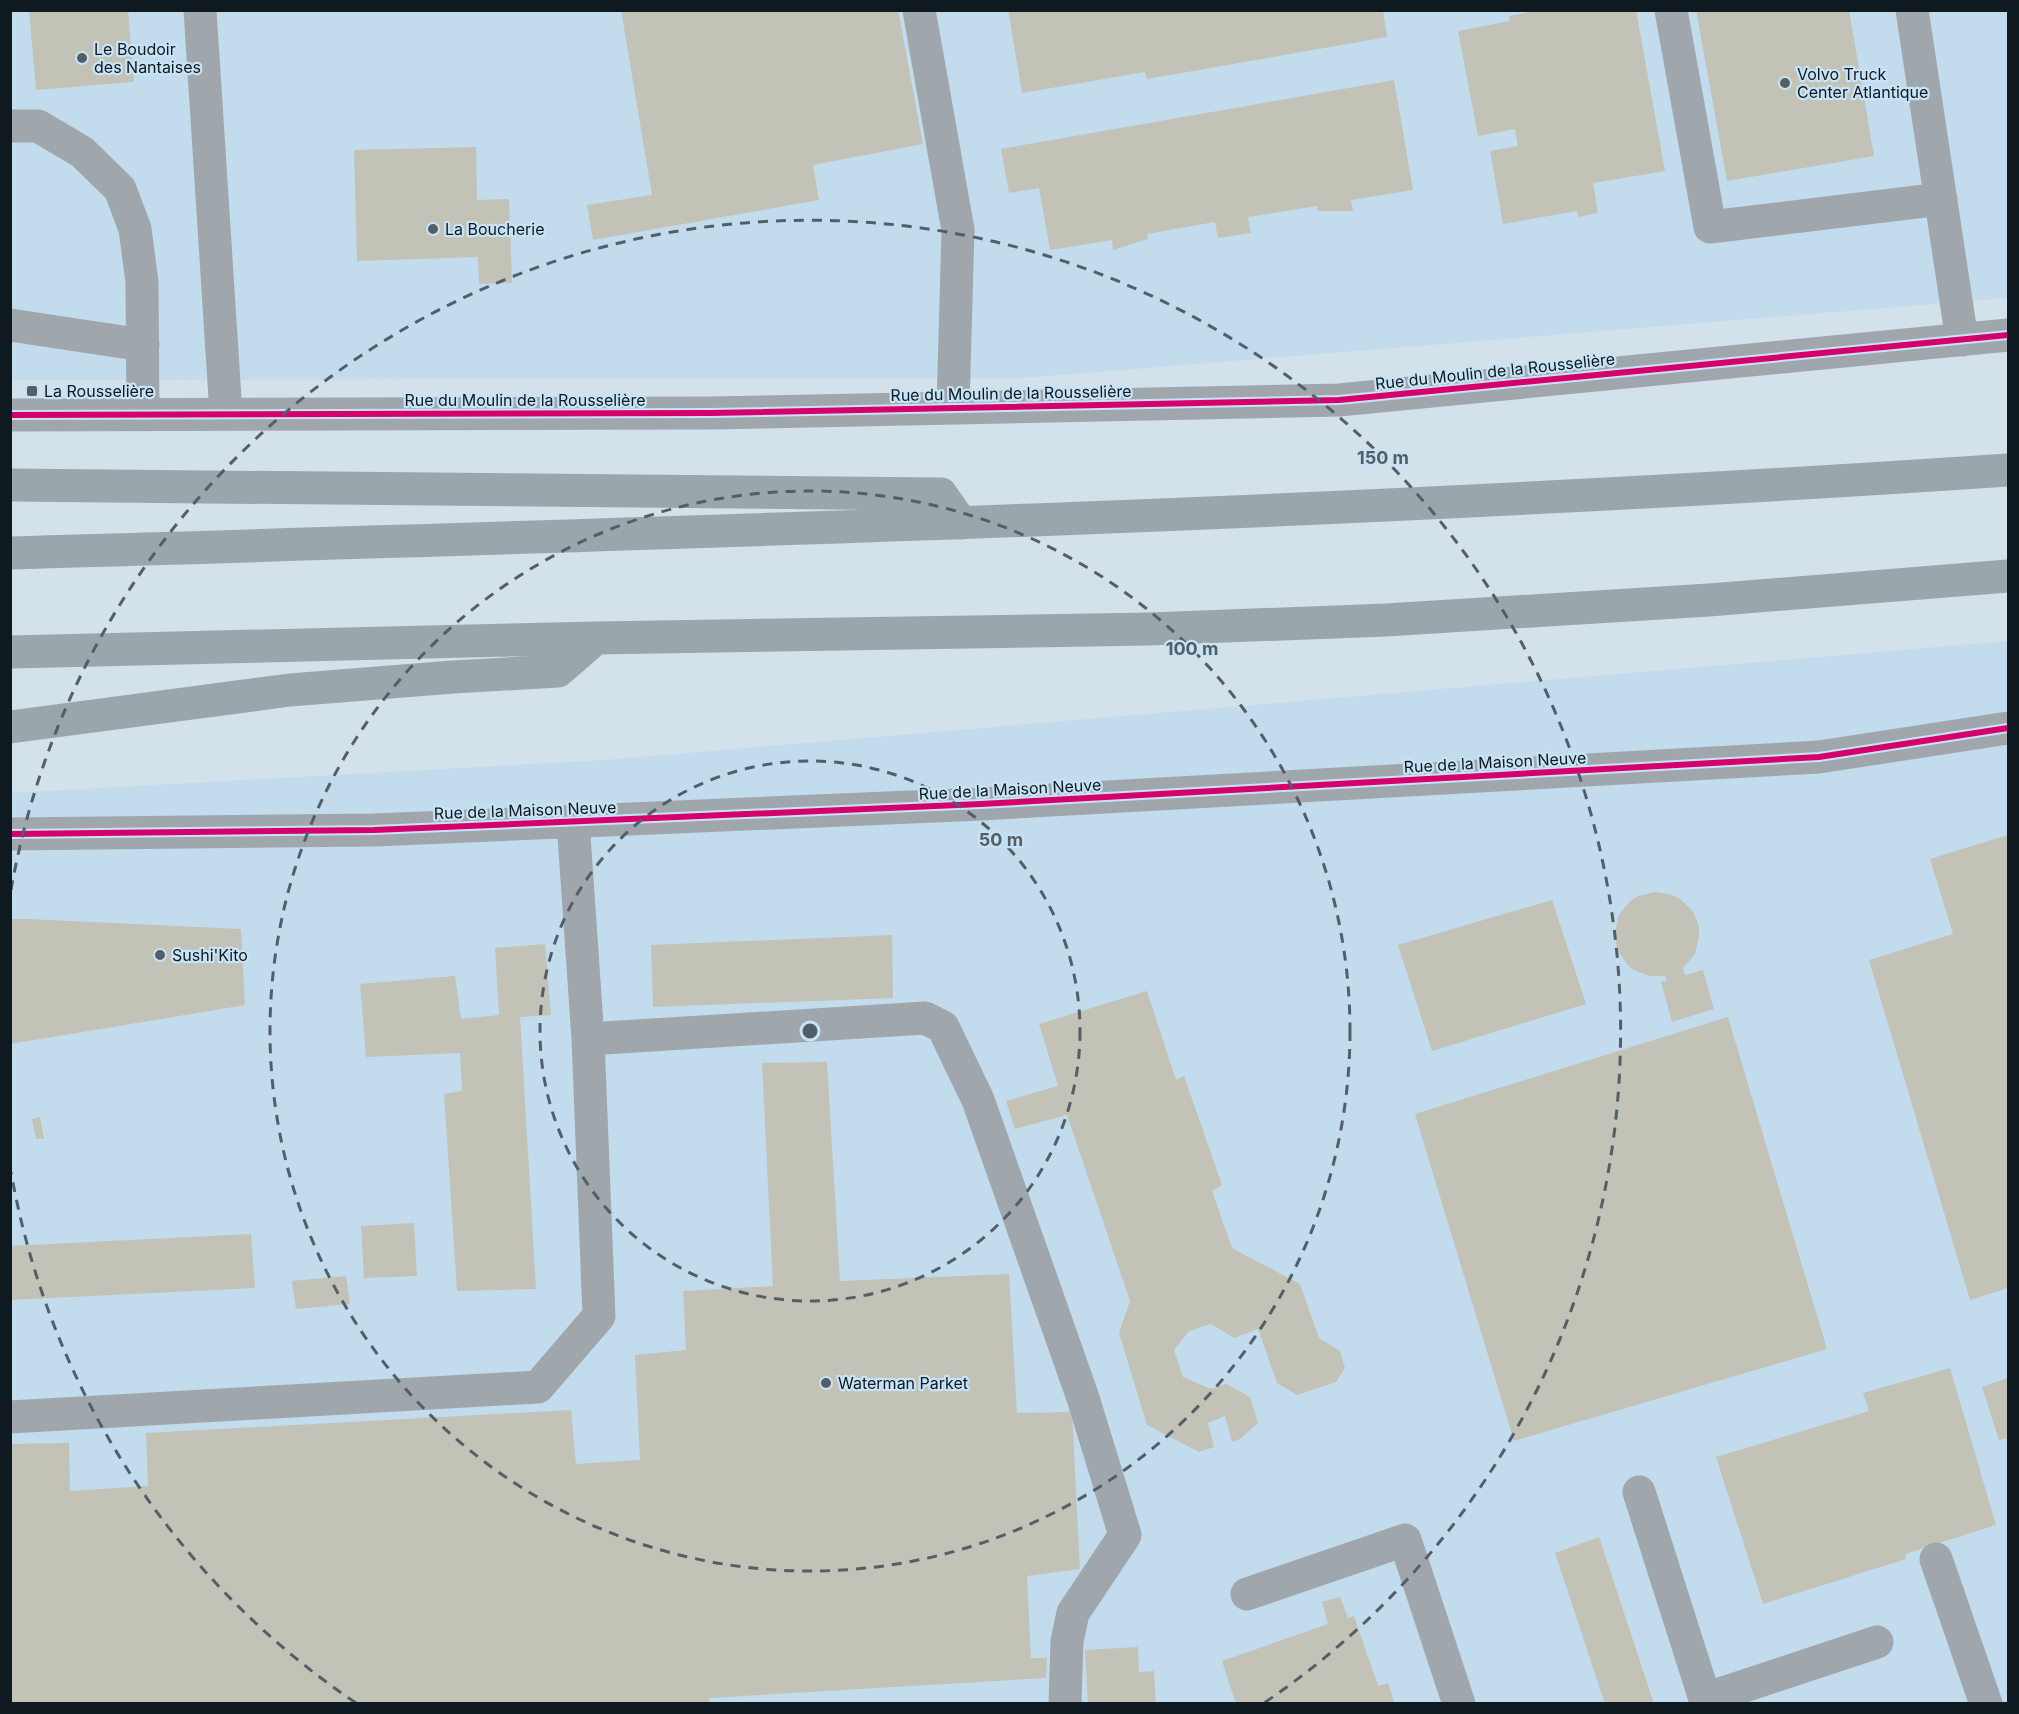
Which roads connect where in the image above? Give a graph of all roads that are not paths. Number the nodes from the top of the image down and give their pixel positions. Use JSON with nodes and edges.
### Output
{"nodes":[{"id":1,"x":200,"y":10,"type":"edge"},
{"id":2,"x":919,"y":10,"type":"edge"},
{"id":3,"x":1671,"y":10,"type":"edge"},
{"id":4,"x":1912,"y":10,"type":"edge"},
{"id":5,"x":10,"y":126,"type":"edge"},
{"id":6,"x":1941,"y":199,"type":"junction"},
{"id":7,"x":10,"y":326,"type":"edge"},
{"id":8,"x":2008,"y":336,"type":"edge"},
{"id":9,"x":1962,"y":340,"type":"junction"},
{"id":10,"x":143,"y":345,"type":"junction"},
{"id":11,"x":953,"y":408,"type":"junction"},
{"id":12,"x":143,"y":414,"type":"junction"},
{"id":13,"x":226,"y":414,"type":"junction"},
{"id":14,"x":10,"y":415,"type":"edge"},
{"id":15,"x":2008,"y":470,"type":"edge"},
{"id":16,"x":10,"y":485,"type":"edge"},
{"id":17,"x":961,"y":524,"type":"junction"},
{"id":18,"x":10,"y":553,"type":"edge"},
{"id":19,"x":2008,"y":576,"type":"edge"},
{"id":20,"x":596,"y":638,"type":"junction"},
{"id":21,"x":10,"y":652,"type":"edge"},
{"id":22,"x":10,"y":727,"type":"edge"},
{"id":23,"x":2008,"y":728,"type":"edge"},
{"id":24,"x":573,"y":821,"type":"junction"},
{"id":25,"x":10,"y":834,"type":"edge"},
{"id":26,"x":588,"y":1039,"type":"junction"},
{"id":27,"x":10,"y":1417,"type":"edge"},
{"id":28,"x":1639,"y":1492,"type":"dead end"},
{"id":29,"x":1936,"y":1559,"type":"dead end"},
{"id":30,"x":1247,"y":1594,"type":"dead end"},
{"id":31,"x":1877,"y":1642,"type":"dead end"},
{"id":32,"x":1763,"y":1692,"type":"edge"},
{"id":33,"x":2008,"y":1699,"type":"edge"},
{"id":34,"x":1065,"y":1704,"type":"edge"},
{"id":35,"x":1459,"y":1704,"type":"edge"},
{"id":36,"x":1986,"y":1704,"type":"edge"},
{"id":37,"x":1994,"y":1704,"type":"edge"}],
"edges":[{"from":1,"to":13,"type":"street"},
{"from":2,"to":11,"type":"street"},
{"from":3,"to":6,"type":"street"},
{"from":4,"to":6,"type":"street"},
{"from":5,"to":10,"type":"street"},
{"from":6,"to":9,"type":"street"},
{"from":7,"to":10,"type":"street"},
{"from":8,"to":9,"type":"street","name":"Rue du Moulin de la Rousselière"},
{"from":9,"to":11,"type":"street","name":"Rue du Moulin de la Rousselière"},
{"from":10,"to":12,"type":"street"},
{"from":11,"to":13,"type":"street","name":"Rue du Moulin de la Rousselière"},
{"from":12,"to":13,"type":"street","name":"Rue du Moulin de la Rousselière"},
{"from":12,"to":14,"type":"street","name":"Rue du Moulin de la Rousselière"},
{"from":15,"to":17,"type":"highway"},
{"from":16,"to":17,"type":"highway"},
{"from":17,"to":18,"type":"highway"},
{"from":19,"to":20,"type":"highway"},
{"from":20,"to":21,"type":"highway"},
{"from":20,"to":22,"type":"highway"},
{"from":23,"to":24,"type":"street","name":"Rue de la Maison Neuve"},
{"from":24,"to":25,"type":"street","name":"Rue de la Maison Neuve"},
{"from":24,"to":26,"type":"street"},
{"from":26,"to":27,"type":"street"},
{"from":26,"to":34,"type":"street"},
{"from":28,"to":32,"type":"street"},
{"from":29,"to":36,"type":"street"},
{"from":30,"to":35,"type":"street"},
{"from":31,"to":32,"type":"street"},
{"from":33,"to":37,"type":"street"}]}
